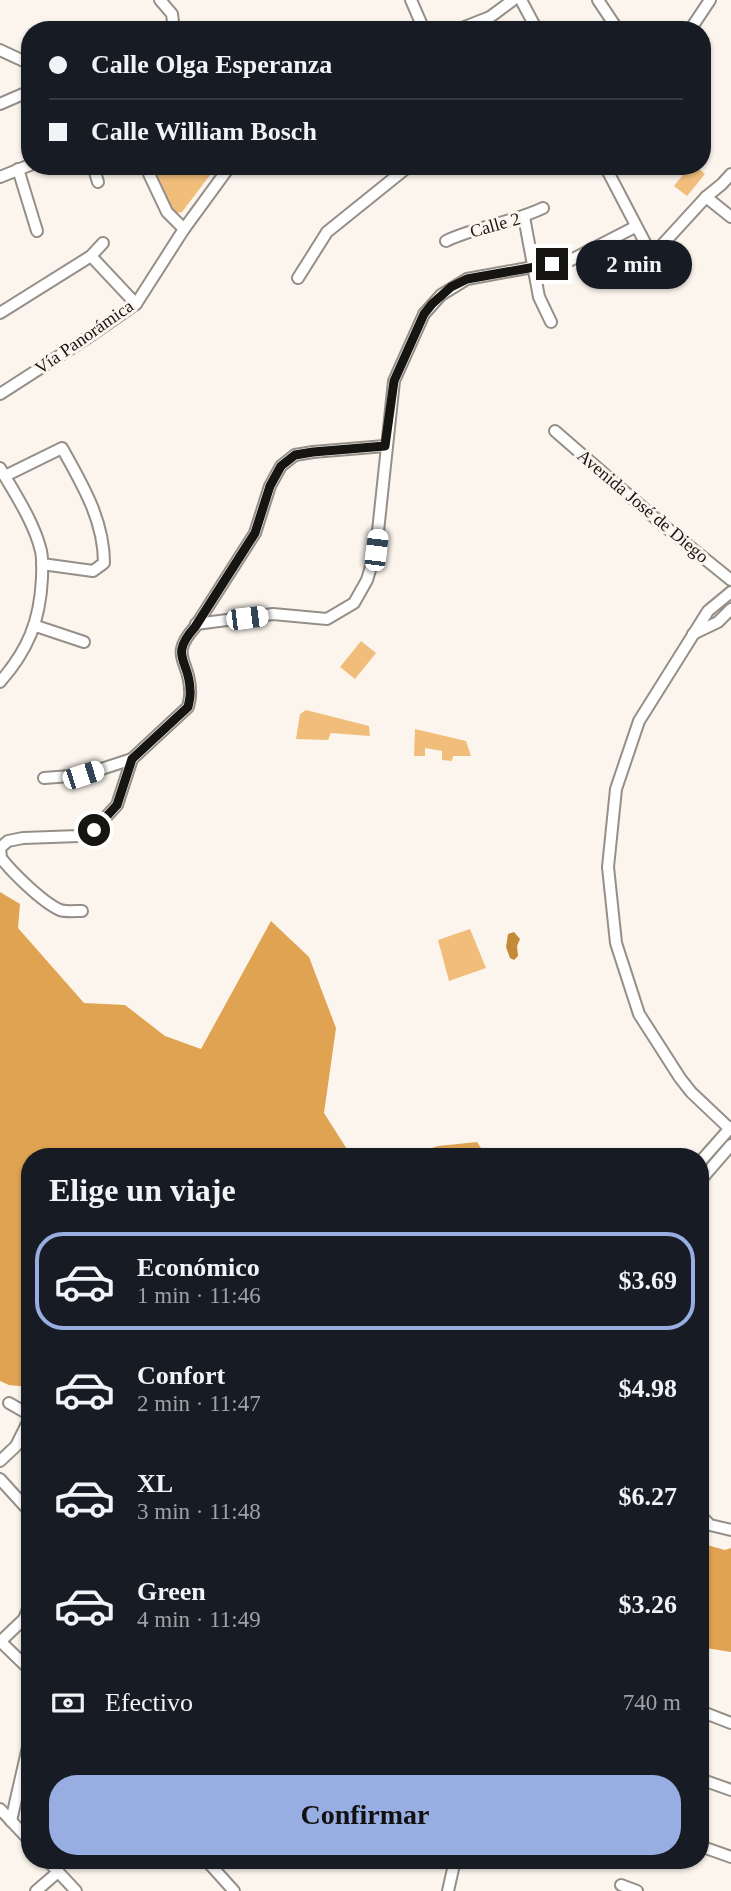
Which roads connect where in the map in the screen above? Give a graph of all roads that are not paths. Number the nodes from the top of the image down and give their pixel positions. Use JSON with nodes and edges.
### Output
{"nodes":[{"id":1,"x":160,"y":0,"type":"edge"},
{"id":2,"x":411,"y":0,"type":"edge"},
{"id":3,"x":513,"y":0,"type":"edge"},
{"id":4,"x":521,"y":0,"type":"edge"},
{"id":5,"x":598,"y":0,"type":"edge"},
{"id":6,"x":710,"y":0,"type":"edge"},
{"id":7,"x":173,"y":21,"type":"edge"},
{"id":8,"x":420,"y":21,"type":"edge"},
{"id":9,"x":480,"y":21,"type":"edge"},
{"id":10,"x":532,"y":21,"type":"edge"},
{"id":11,"x":612,"y":21,"type":"edge"},
{"id":12,"x":696,"y":21,"type":"edge"},
{"id":13,"x":0,"y":50,"type":"edge"},
{"id":14,"x":21,"y":60,"type":"edge"},
{"id":15,"x":21,"y":95,"type":"edge"},
{"id":16,"x":0,"y":104,"type":"edge"},
{"id":17,"x":21,"y":168,"type":"edge"},
{"id":18,"x":18,"y":169,"type":"junction"},
{"id":19,"x":731,"y":174,"type":"edge"},
{"id":20,"x":96,"y":175,"type":"edge"},
{"id":21,"x":149,"y":175,"type":"edge"},
{"id":22,"x":223,"y":175,"type":"edge"},
{"id":23,"x":398,"y":175,"type":"edge"},
{"id":24,"x":609,"y":175,"type":"edge"},
{"id":25,"x":0,"y":177,"type":"edge"},
{"id":26,"x":98,"y":182,"type":"dead end"},
{"id":27,"x":706,"y":197,"type":"junction"},
{"id":28,"x":543,"y":208,"type":"dead end"},
{"id":29,"x":524,"y":217,"type":"junction"},
{"id":30,"x":731,"y":217,"type":"edge"},
{"id":31,"x":635,"y":227,"type":"junction"},
{"id":32,"x":184,"y":229,"type":"junction"},
{"id":33,"x":37,"y":232,"type":"dead end"},
{"id":34,"x":446,"y":241,"type":"dead end"},
{"id":35,"x":103,"y":243,"type":"dead end"},
{"id":36,"x":91,"y":256,"type":"junction"},
{"id":37,"x":533,"y":268,"type":"junction"},
{"id":38,"x":298,"y":278,"type":"dead end"},
{"id":39,"x":136,"y":304,"type":"junction"},
{"id":40,"x":0,"y":313,"type":"edge"},
{"id":41,"x":551,"y":322,"type":"dead end"},
{"id":42,"x":0,"y":394,"type":"edge"},
{"id":43,"x":555,"y":431,"type":"dead end"},
{"id":44,"x":385,"y":446,"type":"junction"},
{"id":45,"x":2,"y":472,"type":"edge"},
{"id":46,"x":42,"y":564,"type":"junction"},
{"id":47,"x":731,"y":580,"type":"edge"},
{"id":48,"x":731,"y":592,"type":"edge"},
{"id":49,"x":731,"y":609,"type":"edge"},
{"id":50,"x":197,"y":624,"type":"junction"},
{"id":51,"x":36,"y":626,"type":"junction"},
{"id":52,"x":691,"y":635,"type":"junction"},
{"id":53,"x":83,"y":642,"type":"dead end"},
{"id":54,"x":0,"y":682,"type":"edge"},
{"id":55,"x":132,"y":759,"type":"junction"},
{"id":56,"x":44,"y":778,"type":"dead end"},
{"id":57,"x":82,"y":911,"type":"dead end"},
{"id":58,"x":731,"y":1128,"type":"edge"},
{"id":59,"x":731,"y":1145,"type":"edge"},
{"id":60,"x":709,"y":1152,"type":"edge"},
{"id":61,"x":709,"y":1171,"type":"edge"},
{"id":62,"x":9,"y":1403,"type":"dead end"},
{"id":63,"x":21,"y":1411,"type":"edge"},
{"id":64,"x":21,"y":1436,"type":"edge"},
{"id":65,"x":0,"y":1461,"type":"edge"},
{"id":66,"x":0,"y":1479,"type":"edge"},
{"id":67,"x":21,"y":1502,"type":"edge"},
{"id":68,"x":709,"y":1525,"type":"edge"},
{"id":69,"x":731,"y":1530,"type":"edge"},
{"id":70,"x":21,"y":1622,"type":"edge"},
{"id":71,"x":0,"y":1641,"type":"edge"},
{"id":72,"x":21,"y":1661,"type":"edge"},
{"id":73,"x":709,"y":1714,"type":"edge"},
{"id":74,"x":731,"y":1723,"type":"edge"},
{"id":75,"x":21,"y":1777,"type":"edge"},
{"id":76,"x":709,"y":1782,"type":"edge"},
{"id":77,"x":731,"y":1790,"type":"edge"},
{"id":78,"x":0,"y":1809,"type":"edge"},
{"id":79,"x":11,"y":1821,"type":"junction"},
{"id":80,"x":21,"y":1832,"type":"edge"},
{"id":81,"x":709,"y":1849,"type":"edge"},
{"id":82,"x":731,"y":1857,"type":"edge"},
{"id":83,"x":55,"y":1869,"type":"edge"},
{"id":84,"x":214,"y":1869,"type":"edge"},
{"id":85,"x":453,"y":1869,"type":"edge"},
{"id":86,"x":58,"y":1872,"type":"junction"},
{"id":87,"x":621,"y":1885,"type":"dead end"},
{"id":88,"x":36,"y":1891,"type":"edge"},
{"id":89,"x":76,"y":1891,"type":"edge"},
{"id":90,"x":234,"y":1891,"type":"edge"},
{"id":91,"x":448,"y":1891,"type":"edge"},
{"id":92,"x":637,"y":1891,"type":"edge"}],
"edges":[{"from":1,"to":7,"type":"street"},
{"from":2,"to":8,"type":"street"},
{"from":3,"to":9,"type":"street"},
{"from":4,"to":10,"type":"street"},
{"from":5,"to":11,"type":"street"},
{"from":6,"to":12,"type":"street"},
{"from":13,"to":14,"type":"street"},
{"from":15,"to":16,"type":"street"},
{"from":17,"to":18,"type":"street"},
{"from":18,"to":25,"type":"street"},
{"from":18,"to":33,"type":"street"},
{"from":19,"to":27,"type":"street"},
{"from":20,"to":26,"type":"street"},
{"from":21,"to":32,"type":"street"},
{"from":22,"to":32,"type":"street","name":"Vía Panorámica"},
{"from":23,"to":38,"type":"street"},
{"from":24,"to":31,"type":"street"},
{"from":27,"to":30,"type":"street"},
{"from":27,"to":31,"type":"street"},
{"from":28,"to":29,"type":"street","name":"Calle 2"},
{"from":29,"to":34,"type":"street","name":"Calle 2"},
{"from":29,"to":37,"type":"street"},
{"from":31,"to":37,"type":"street"},
{"from":32,"to":39,"type":"street","name":"Vía Panorámica"},
{"from":35,"to":36,"type":"street"},
{"from":36,"to":39,"type":"street"},
{"from":36,"to":40,"type":"street"},
{"from":37,"to":41,"type":"street"},
{"from":37,"to":44,"type":"street"},
{"from":39,"to":42,"type":"street","name":"Vía Panorámica"},
{"from":43,"to":47,"type":"street","name":"Avenida José de Diego"},
{"from":44,"to":50,"type":"street"},
{"from":44,"to":50,"type":"street"},
{"from":45,"to":46,"type":"street"},
{"from":45,"to":46,"type":"street"},
{"from":46,"to":51,"type":"street"},
{"from":48,"to":52,"type":"street"},
{"from":49,"to":52,"type":"street"},
{"from":50,"to":55,"type":"street"},
{"from":51,"to":53,"type":"street"},
{"from":51,"to":54,"type":"street"},
{"from":52,"to":58,"type":"street"},
{"from":55,"to":56,"type":"street"},
{"from":55,"to":57,"type":"street"},
{"from":58,"to":60,"type":"street"},
{"from":59,"to":61,"type":"street"},
{"from":62,"to":63,"type":"street"},
{"from":64,"to":65,"type":"street"},
{"from":66,"to":67,"type":"street"},
{"from":68,"to":69,"type":"street"},
{"from":70,"to":71,"type":"street"},
{"from":71,"to":72,"type":"street"},
{"from":73,"to":74,"type":"street"},
{"from":75,"to":79,"type":"street"},
{"from":76,"to":77,"type":"street"},
{"from":78,"to":79,"type":"street"},
{"from":79,"to":80,"type":"street"},
{"from":81,"to":82,"type":"street"},
{"from":83,"to":86,"type":"street"},
{"from":84,"to":90,"type":"street"},
{"from":85,"to":91,"type":"street"},
{"from":86,"to":88,"type":"street"},
{"from":86,"to":89,"type":"street"},
{"from":87,"to":92,"type":"street"}]}
